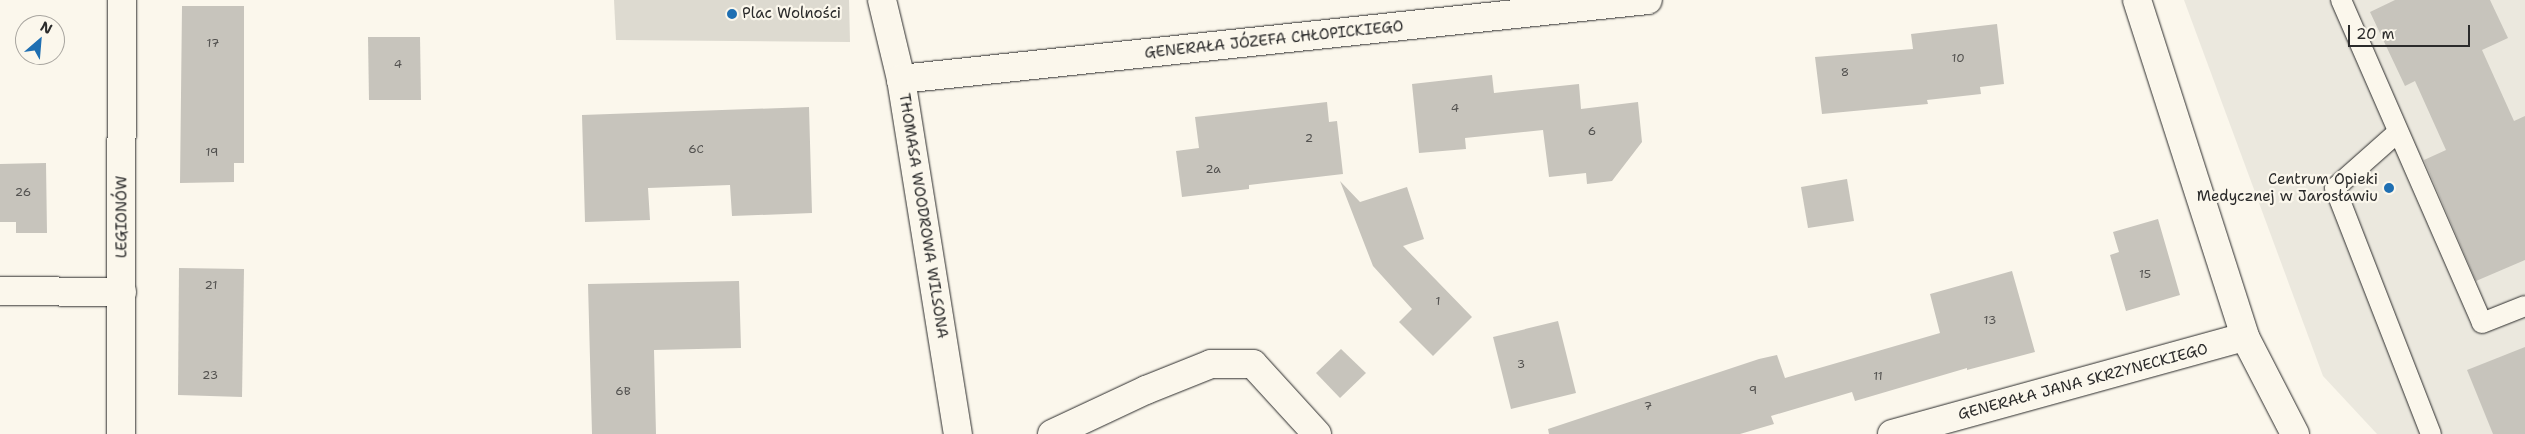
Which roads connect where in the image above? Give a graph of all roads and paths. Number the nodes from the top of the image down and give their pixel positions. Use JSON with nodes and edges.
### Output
{"nodes":[{"id":1,"x":122,"y":0,"type":"edge"},
{"id":2,"x":882,"y":0,"type":"edge"},
{"id":3,"x":1648,"y":0,"type":"edge"},
{"id":4,"x":2137,"y":0,"type":"edge"},
{"id":5,"x":2341,"y":0,"type":"edge"},
{"id":6,"x":901,"y":79,"type":"junction"},
{"id":7,"x":2398,"y":132,"type":"junction"},
{"id":8,"x":0,"y":291,"type":"edge"},
{"id":9,"x":122,"y":292,"type":"junction"},
{"id":10,"x":2525,"y":306,"type":"edge"},
{"id":11,"x":2245,"y":337,"type":"junction"},
{"id":12,"x":121,"y":434,"type":"edge"},
{"id":13,"x":958,"y":434,"type":"edge"},
{"id":14,"x":1052,"y":434,"type":"edge"},
{"id":15,"x":1317,"y":434,"type":"edge"},
{"id":16,"x":1892,"y":434,"type":"edge"},
{"id":17,"x":2295,"y":434,"type":"edge"},
{"id":18,"x":2431,"y":434,"type":"edge"}],
"edges":[{"from":1,"to":9,"type":"street","name":"LEGIONÓW"},
{"from":2,"to":6,"type":"street","name":"THOMASA WOODROWA WILSONA"},
{"from":3,"to":6,"type":"street","name":"GENERAŁA JÓZEFA CHŁOPICKIEGO"},
{"from":4,"to":11,"type":"street"},
{"from":5,"to":7,"type":"lane"},
{"from":6,"to":13,"type":"street","name":"THOMASA WOODROWA WILSONA"},
{"from":7,"to":10,"type":"lane"},
{"from":7,"to":18,"type":"lane"},
{"from":8,"to":9,"type":"street"},
{"from":9,"to":12,"type":"street","name":"LEGIONÓW"},
{"from":11,"to":16,"type":"street","name":"GENERAŁA JANA SKRZYNECKIEGO"},
{"from":11,"to":17,"type":"street"},
{"from":14,"to":15,"type":"street"}]}
